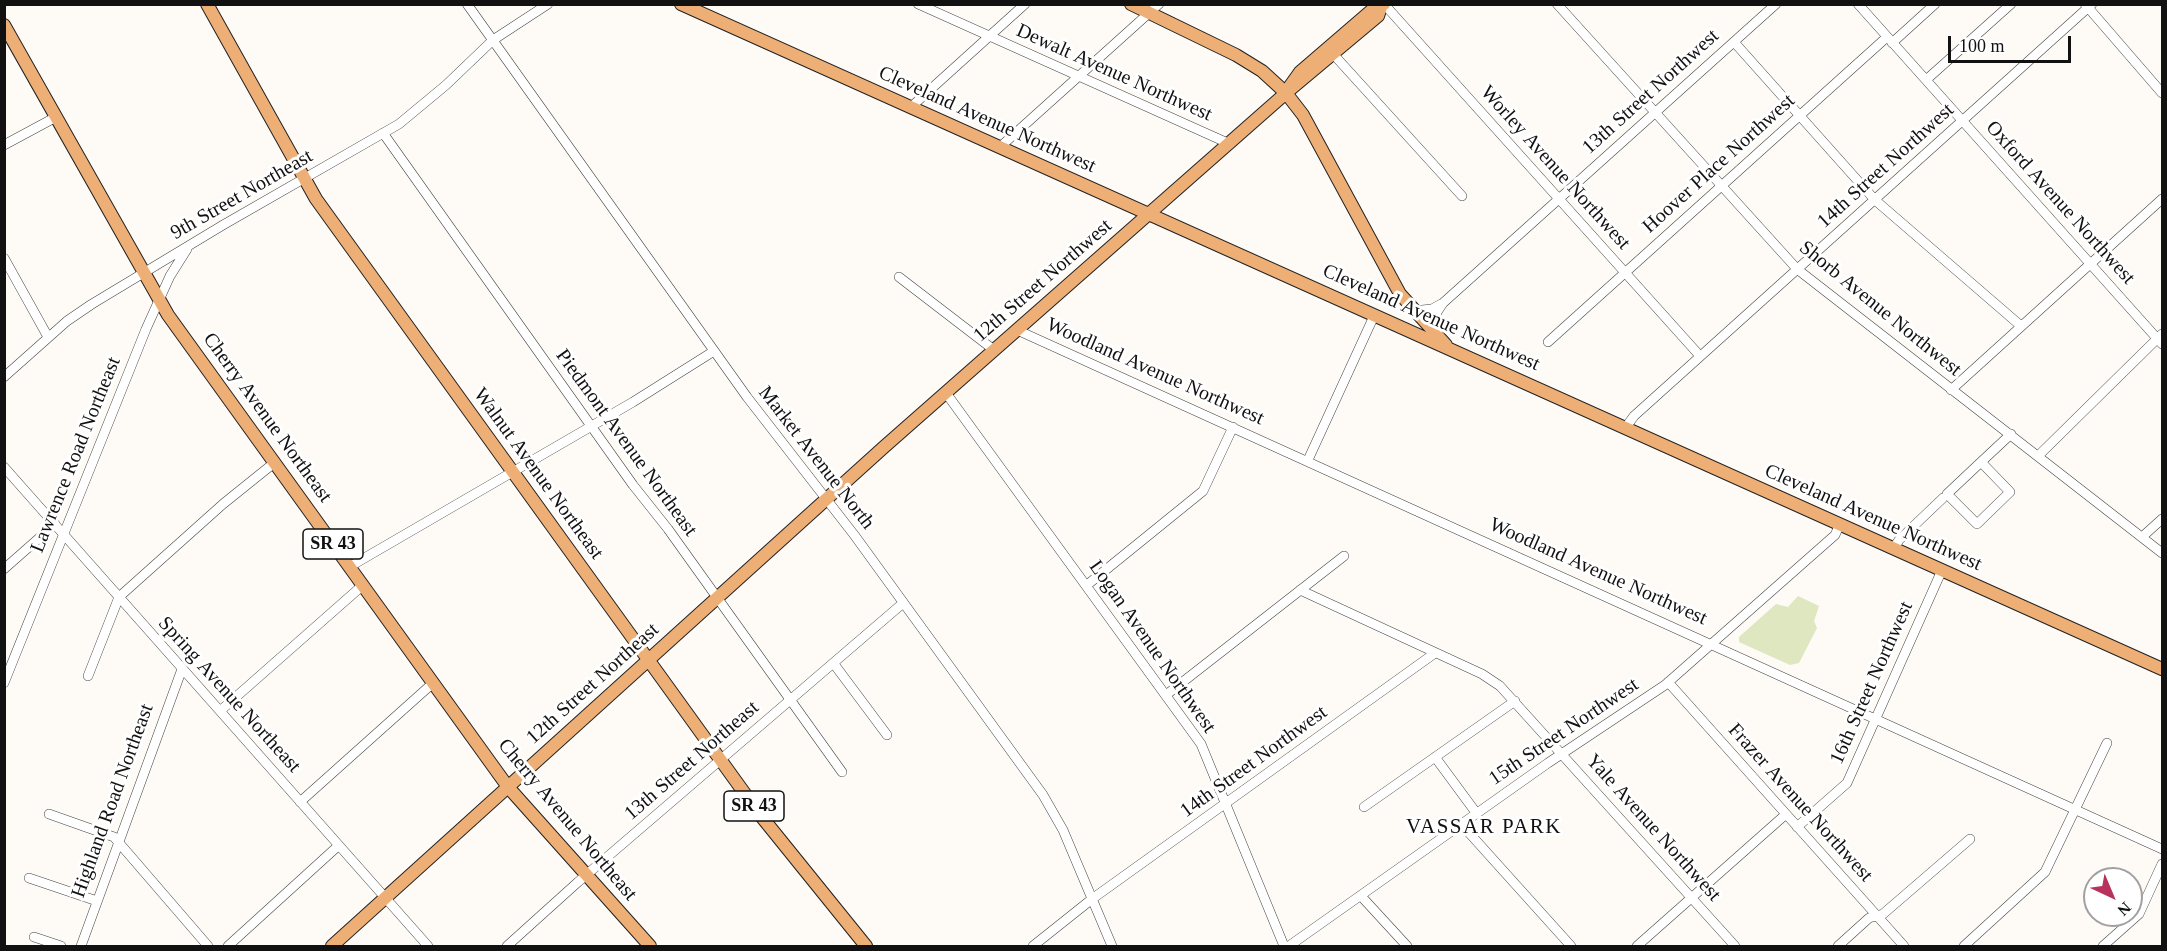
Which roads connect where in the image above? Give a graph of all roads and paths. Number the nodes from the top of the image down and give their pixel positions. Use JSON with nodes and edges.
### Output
{"nodes":[{"id":1,"x":207,"y":4,"type":"edge"},
{"id":2,"x":467,"y":4,"type":"edge"},
{"id":3,"x":548,"y":4,"type":"edge"},
{"id":4,"x":681,"y":4,"type":"edge"},
{"id":5,"x":918,"y":4,"type":"edge"},
{"id":6,"x":1025,"y":4,"type":"edge"},
{"id":7,"x":1131,"y":4,"type":"edge"},
{"id":8,"x":1557,"y":4,"type":"edge"},
{"id":9,"x":1776,"y":4,"type":"edge"},
{"id":10,"x":1858,"y":4,"type":"edge"},
{"id":11,"x":1935,"y":4,"type":"edge"},
{"id":12,"x":2011,"y":4,"type":"edge"},
{"id":13,"x":1383,"y":5,"type":"edge"},
{"id":14,"x":2088,"y":6,"type":"edge"},
{"id":15,"x":1154,"y":9,"type":"edge"},
{"id":16,"x":4,"y":25,"type":"edge"},
{"id":17,"x":989,"y":37,"type":"junction"},
{"id":18,"x":492,"y":40,"type":"junction"},
{"id":19,"x":1890,"y":40,"type":"junction"},
{"id":20,"x":1734,"y":42,"type":"junction"},
{"id":21,"x":1334,"y":55,"type":"junction"},
{"id":22,"x":1078,"y":76,"type":"junction"},
{"id":23,"x":1926,"y":80,"type":"junction"},
{"id":24,"x":1286,"y":93,"type":"junction"},
{"id":25,"x":2163,"y":93,"type":"edge"},
{"id":26,"x":911,"y":107,"type":"junction"},
{"id":27,"x":1654,"y":113,"type":"junction"},
{"id":28,"x":1800,"y":116,"type":"junction"},
{"id":29,"x":56,"y":117,"type":"junction"},
{"id":30,"x":1963,"y":121,"type":"junction"},
{"id":31,"x":383,"y":133,"type":"junction"},
{"id":32,"x":1230,"y":144,"type":"junction"},
{"id":33,"x":4,"y":145,"type":"edge"},
{"id":34,"x":1000,"y":147,"type":"junction"},
{"id":35,"x":303,"y":180,"type":"junction"},
{"id":36,"x":1721,"y":188,"type":"junction"},
{"id":37,"x":1462,"y":196,"type":"dead end"},
{"id":38,"x":2163,"y":199,"type":"edge"},
{"id":39,"x":1558,"y":200,"type":"junction"},
{"id":40,"x":1875,"y":200,"type":"junction"},
{"id":41,"x":1150,"y":213,"type":"junction"},
{"id":42,"x":191,"y":244,"type":"junction"},
{"id":43,"x":4,"y":258,"type":"edge"},
{"id":44,"x":2090,"y":264,"type":"junction"},
{"id":45,"x":1797,"y":269,"type":"junction"},
{"id":46,"x":144,"y":273,"type":"junction"},
{"id":47,"x":1625,"y":274,"type":"junction"},
{"id":48,"x":899,"y":277,"type":"dead end"},
{"id":49,"x":159,"y":299,"type":"junction"},
{"id":50,"x":1443,"y":303,"type":"junction"},
{"id":51,"x":1412,"y":311,"type":"junction"},
{"id":52,"x":1374,"y":316,"type":"junction"},
{"id":53,"x":2021,"y":326,"type":"junction"},
{"id":54,"x":1017,"y":330,"type":"junction"},
{"id":55,"x":1433,"y":331,"type":"junction"},
{"id":56,"x":48,"y":337,"type":"junction"},
{"id":57,"x":2161,"y":339,"type":"edge"},
{"id":58,"x":1548,"y":342,"type":"dead end"},
{"id":59,"x":1446,"y":345,"type":"junction"},
{"id":60,"x":714,"y":351,"type":"junction"},
{"id":61,"x":994,"y":351,"type":"junction"},
{"id":62,"x":1700,"y":356,"type":"junction"},
{"id":63,"x":4,"y":376,"type":"edge"},
{"id":64,"x":1951,"y":390,"type":"junction"},
{"id":65,"x":946,"y":393,"type":"junction"},
{"id":66,"x":591,"y":426,"type":"junction"},
{"id":67,"x":1233,"y":427,"type":"junction"},
{"id":68,"x":1626,"y":427,"type":"junction"},
{"id":69,"x":2011,"y":435,"type":"junction"},
{"id":70,"x":2038,"y":456,"type":"junction"},
{"id":71,"x":1308,"y":460,"type":"junction"},
{"id":72,"x":1981,"y":462,"type":"junction"},
{"id":73,"x":274,"y":463,"type":"junction"},
{"id":74,"x":4,"y":467,"type":"edge"},
{"id":75,"x":512,"y":471,"type":"junction"},
{"id":76,"x":1945,"y":496,"type":"junction"},
{"id":77,"x":826,"y":499,"type":"junction"},
{"id":78,"x":2163,"y":519,"type":"edge"},
{"id":79,"x":55,"y":524,"type":"junction"},
{"id":80,"x":1840,"y":524,"type":"junction"},
{"id":81,"x":63,"y":533,"type":"junction"},
{"id":82,"x":2142,"y":537,"type":"junction"},
{"id":83,"x":1894,"y":548,"type":"junction"},
{"id":84,"x":2163,"y":553,"type":"edge"},
{"id":85,"x":1344,"y":556,"type":"dead end"},
{"id":86,"x":349,"y":567,"type":"junction"},
{"id":87,"x":4,"y":569,"type":"edge"},
{"id":88,"x":1942,"y":570,"type":"junction"},
{"id":89,"x":363,"y":585,"type":"junction"},
{"id":90,"x":1087,"y":585,"type":"junction"},
{"id":91,"x":1299,"y":590,"type":"junction"},
{"id":92,"x":119,"y":597,"type":"junction"},
{"id":93,"x":716,"y":600,"type":"junction"},
{"id":94,"x":902,"y":604,"type":"junction"},
{"id":95,"x":1713,"y":644,"type":"junction"},
{"id":96,"x":1435,"y":653,"type":"junction"},
{"id":97,"x":647,"y":661,"type":"junction"},
{"id":98,"x":834,"y":664,"type":"junction"},
{"id":99,"x":2161,"y":667,"type":"edge"},
{"id":100,"x":182,"y":669,"type":"junction"},
{"id":101,"x":88,"y":676,"type":"dead end"},
{"id":102,"x":1668,"y":682,"type":"junction"},
{"id":103,"x":4,"y":683,"type":"edge"},
{"id":104,"x":434,"y":683,"type":"junction"},
{"id":105,"x":1166,"y":695,"type":"junction"},
{"id":106,"x":789,"y":701,"type":"junction"},
{"id":107,"x":1515,"y":701,"type":"junction"},
{"id":108,"x":220,"y":711,"type":"junction"},
{"id":109,"x":1876,"y":718,"type":"junction"},
{"id":110,"x":887,"y":735,"type":"dead end"},
{"id":111,"x":2107,"y":743,"type":"dead end"},
{"id":112,"x":1562,"y":754,"type":"junction"},
{"id":113,"x":1435,"y":757,"type":"junction"},
{"id":114,"x":721,"y":761,"type":"junction"},
{"id":115,"x":842,"y":772,"type":"dead end"},
{"id":116,"x":508,"y":787,"type":"junction"},
{"id":117,"x":300,"y":802,"type":"junction"},
{"id":118,"x":1226,"y":804,"type":"junction"},
{"id":119,"x":1364,"y":807,"type":"dead end"},
{"id":120,"x":2076,"y":810,"type":"junction"},
{"id":121,"x":49,"y":814,"type":"dead end"},
{"id":122,"x":1477,"y":814,"type":"junction"},
{"id":123,"x":1785,"y":815,"type":"junction"},
{"id":124,"x":1462,"y":825,"type":"junction"},
{"id":125,"x":1797,"y":827,"type":"junction"},
{"id":126,"x":1970,"y":838,"type":"dead end"},
{"id":127,"x":118,"y":843,"type":"junction"},
{"id":128,"x":338,"y":846,"type":"junction"},
{"id":129,"x":2163,"y":849,"type":"edge"},
{"id":130,"x":2163,"y":864,"type":"edge"},
{"id":131,"x":586,"y":875,"type":"junction"},
{"id":132,"x":29,"y":878,"type":"dead end"},
{"id":133,"x":1361,"y":896,"type":"junction"},
{"id":134,"x":1692,"y":898,"type":"junction"},
{"id":135,"x":385,"y":899,"type":"junction"},
{"id":136,"x":1092,"y":899,"type":"junction"},
{"id":137,"x":96,"y":901,"type":"junction"},
{"id":138,"x":1877,"y":916,"type":"junction"},
{"id":139,"x":34,"y":937,"type":"dead end"},
{"id":140,"x":61,"y":946,"type":"edge"},
{"id":141,"x":81,"y":946,"type":"edge"},
{"id":142,"x":208,"y":946,"type":"edge"},
{"id":143,"x":228,"y":946,"type":"edge"},
{"id":144,"x":332,"y":946,"type":"edge"},
{"id":145,"x":428,"y":946,"type":"edge"},
{"id":146,"x":507,"y":946,"type":"edge"},
{"id":147,"x":650,"y":946,"type":"edge"},
{"id":148,"x":866,"y":946,"type":"edge"},
{"id":149,"x":1034,"y":946,"type":"edge"},
{"id":150,"x":1112,"y":946,"type":"edge"},
{"id":151,"x":1287,"y":946,"type":"edge"},
{"id":152,"x":1407,"y":946,"type":"edge"},
{"id":153,"x":1571,"y":946,"type":"edge"},
{"id":154,"x":1637,"y":946,"type":"edge"},
{"id":155,"x":1735,"y":946,"type":"edge"},
{"id":156,"x":1838,"y":946,"type":"edge"},
{"id":157,"x":1904,"y":946,"type":"edge"},
{"id":158,"x":1964,"y":946,"type":"edge"},
{"id":159,"x":2103,"y":946,"type":"edge"}],
"edges":[{"from":1,"to":35,"type":"main road","name":"Walnut Avenue Northeast","number":"SR 43"},
{"from":2,"to":18,"type":"street","name":"Market Avenue North"},
{"from":3,"to":18,"type":"street","name":"9th Street Northeast"},
{"from":4,"to":26,"type":"main road","name":"Cleveland Avenue Northwest"},
{"from":5,"to":17,"type":"street","name":"Dewalt Avenue Northwest"},
{"from":6,"to":17,"type":"street"},
{"from":7,"to":15,"type":"main road"},
{"from":8,"to":27,"type":"street","name":"Shorb Avenue Northwest"},
{"from":9,"to":20,"type":"street","name":"13th Street Northwest"},
{"from":10,"to":19,"type":"street","name":"Oxford Avenue Northwest"},
{"from":11,"to":19,"type":"street","name":"Hoover Place Northwest"},
{"from":12,"to":23,"type":"street"},
{"from":13,"to":21,"type":"main road","name":"12th Street Northwest"},
{"from":13,"to":24,"type":"main road","name":"12th Street Northwest"},
{"from":13,"to":39,"type":"street","name":"Worley Avenue Northwest"},
{"from":14,"to":25,"type":"street"},
{"from":14,"to":30,"type":"street","name":"14th Street Northwest"},
{"from":15,"to":22,"type":"street"},
{"from":15,"to":24,"type":"main road"},
{"from":16,"to":29,"type":"main road","name":"Cherry Avenue Northeast","number":"SR 43"},
{"from":17,"to":22,"type":"street","name":"Dewalt Avenue Northwest"},
{"from":17,"to":26,"type":"street"},
{"from":18,"to":31,"type":"street","name":"9th Street Northeast"},
{"from":18,"to":60,"type":"street","name":"Market Avenue North"},
{"from":19,"to":23,"type":"street","name":"Oxford Avenue Northwest"},
{"from":19,"to":28,"type":"street","name":"Hoover Place Northwest"},
{"from":20,"to":27,"type":"street","name":"13th Street Northwest"},
{"from":20,"to":28,"type":"street"},
{"from":21,"to":24,"type":"main road","name":"12th Street Northwest"},
{"from":21,"to":37,"type":"street"},
{"from":22,"to":32,"type":"street","name":"Dewalt Avenue Northwest"},
{"from":22,"to":34,"type":"street"},
{"from":23,"to":30,"type":"street","name":"Oxford Avenue Northwest"},
{"from":24,"to":32,"type":"main road","name":"12th Street Northwest"},
{"from":24,"to":51,"type":"main road"},
{"from":26,"to":34,"type":"main road","name":"Cleveland Avenue Northwest"},
{"from":27,"to":36,"type":"street","name":"Shorb Avenue Northwest"},
{"from":27,"to":39,"type":"street","name":"13th Street Northwest"},
{"from":28,"to":36,"type":"street","name":"Hoover Place Northwest"},
{"from":28,"to":40,"type":"street"},
{"from":29,"to":33,"type":"street"},
{"from":29,"to":46,"type":"main road","name":"Cherry Avenue Northeast","number":"SR 43"},
{"from":30,"to":40,"type":"street","name":"14th Street Northwest"},
{"from":30,"to":44,"type":"street","name":"Oxford Avenue Northwest"},
{"from":31,"to":35,"type":"street","name":"9th Street Northeast"},
{"from":31,"to":66,"type":"street","name":"Piedmont Avenue Northeast"},
{"from":32,"to":41,"type":"main road","name":"12th Street Northwest"},
{"from":34,"to":41,"type":"main road","name":"Cleveland Avenue Northwest"},
{"from":35,"to":42,"type":"street","name":"9th Street Northeast"},
{"from":35,"to":75,"type":"main road","name":"Walnut Avenue Northeast","number":"SR 43"},
{"from":36,"to":45,"type":"street","name":"Shorb Avenue Northwest"},
{"from":36,"to":47,"type":"street","name":"Hoover Place Northwest"},
{"from":38,"to":44,"type":"street"},
{"from":39,"to":47,"type":"street","name":"Worley Avenue Northwest"},
{"from":39,"to":50,"type":"street","name":"13th Street Northwest"},
{"from":40,"to":45,"type":"street","name":"14th Street Northwest"},
{"from":40,"to":53,"type":"street"},
{"from":41,"to":52,"type":"main road","name":"Cleveland Avenue Northwest"},
{"from":41,"to":54,"type":"main road","name":"12th Street Northwest"},
{"from":42,"to":46,"type":"street","name":"9th Street Northeast"},
{"from":42,"to":49,"type":"street","name":"Lawrence Road Northeast"},
{"from":43,"to":56,"type":"street"},
{"from":44,"to":53,"type":"street"},
{"from":44,"to":57,"type":"street","name":"Oxford Avenue Northwest"},
{"from":45,"to":62,"type":"street","name":"14th Street Northwest"},
{"from":45,"to":64,"type":"street","name":"Shorb Avenue Northwest"},
{"from":46,"to":49,"type":"main road","name":"Cherry Avenue Northeast","number":"SR 43"},
{"from":46,"to":56,"type":"street","name":"9th Street Northeast"},
{"from":47,"to":58,"type":"street","name":"Hoover Place Northwest"},
{"from":47,"to":62,"type":"street","name":"Worley Avenue Northwest"},
{"from":48,"to":61,"type":"street"},
{"from":49,"to":73,"type":"main road","name":"Cherry Avenue Northeast","number":"SR 43"},
{"from":49,"to":81,"type":"street","name":"Lawrence Road Northeast"},
{"from":50,"to":51,"type":"street","name":"13th Street Northwest"},
{"from":50,"to":55,"type":"street","name":"13th Street Northwest"},
{"from":51,"to":55,"type":"main road"},
{"from":52,"to":59,"type":"main road","name":"Cleveland Avenue Northwest"},
{"from":52,"to":71,"type":"street"},
{"from":53,"to":64,"type":"street"},
{"from":54,"to":61,"type":"main road","name":"12th Street Northwest"},
{"from":54,"to":67,"type":"street","name":"Woodland Avenue Northwest"},
{"from":55,"to":59,"type":"main road"},
{"from":56,"to":63,"type":"street","name":"9th Street Northeast"},
{"from":57,"to":70,"type":"street"},
{"from":59,"to":68,"type":"main road","name":"Cleveland Avenue Northwest"},
{"from":60,"to":66,"type":"street"},
{"from":60,"to":77,"type":"street","name":"Market Avenue North"},
{"from":61,"to":65,"type":"main road","name":"12th Street Northwest"},
{"from":62,"to":68,"type":"street","name":"14th Street Northwest"},
{"from":64,"to":69,"type":"street","name":"Shorb Avenue Northwest"},
{"from":65,"to":77,"type":"main road","name":"12th Street Northwest"},
{"from":65,"to":90,"type":"street","name":"Logan Avenue Northwest"},
{"from":66,"to":75,"type":"street"},
{"from":66,"to":93,"type":"street","name":"Piedmont Avenue Northeast"},
{"from":67,"to":71,"type":"street","name":"Woodland Avenue Northwest"},
{"from":67,"to":90,"type":"street"},
{"from":68,"to":80,"type":"main road","name":"Cleveland Avenue Northwest"},
{"from":69,"to":70,"type":"street","name":"Shorb Avenue Northwest"},
{"from":69,"to":72,"type":"street"},
{"from":70,"to":82,"type":"street","name":"Shorb Avenue Northwest"},
{"from":71,"to":95,"type":"street","name":"Woodland Avenue Northwest"},
{"from":72,"to":76,"type":"street"},
{"from":72,"to":76,"type":"street"},
{"from":73,"to":86,"type":"main road","name":"Cherry Avenue Northeast","number":"SR 43"},
{"from":73,"to":92,"type":"street"},
{"from":74,"to":79,"type":"street","name":"Spring Avenue Northeast"},
{"from":75,"to":86,"type":"street"},
{"from":75,"to":97,"type":"main road","name":"Walnut Avenue Northeast","number":"SR 43"},
{"from":76,"to":83,"type":"street"},
{"from":77,"to":93,"type":"main road","name":"12th Street Northeast"},
{"from":77,"to":94,"type":"street","name":"Market Avenue North"},
{"from":78,"to":82,"type":"street"},
{"from":79,"to":81,"type":"street","name":"Spring Avenue Northeast"},
{"from":79,"to":87,"type":"street"},
{"from":80,"to":83,"type":"main road","name":"Cleveland Avenue Northwest"},
{"from":80,"to":95,"type":"street","name":"15th Street Northwest"},
{"from":81,"to":92,"type":"street","name":"Spring Avenue Northeast"},
{"from":81,"to":103,"type":"street","name":"Lawrence Road Northeast"},
{"from":82,"to":84,"type":"street","name":"Shorb Avenue Northwest"},
{"from":83,"to":88,"type":"main road","name":"Cleveland Avenue Northwest"},
{"from":85,"to":91,"type":"street"},
{"from":86,"to":89,"type":"main road","name":"Cherry Avenue Northeast","number":"SR 43"},
{"from":88,"to":99,"type":"main road","name":"Cleveland Avenue Northwest"},
{"from":88,"to":109,"type":"street","name":"16th Street Northwest"},
{"from":89,"to":104,"type":"main road","name":"Cherry Avenue Northeast","number":"SR 43"},
{"from":89,"to":108,"type":"street"},
{"from":90,"to":105,"type":"street","name":"Logan Avenue Northwest"},
{"from":91,"to":96,"type":"street","name":"Yale Avenue Northwest"},
{"from":91,"to":105,"type":"street"},
{"from":92,"to":100,"type":"street","name":"Spring Avenue Northeast"},
{"from":92,"to":101,"type":"street"},
{"from":93,"to":97,"type":"main road","name":"12th Street Northeast"},
{"from":93,"to":106,"type":"street","name":"Piedmont Avenue Northeast"},
{"from":94,"to":98,"type":"street","name":"13th Street Northeast"},
{"from":94,"to":136,"type":"street","name":"Market Avenue North"},
{"from":95,"to":102,"type":"street","name":"15th Street Northwest"},
{"from":95,"to":109,"type":"street","name":"Woodland Avenue Northwest"},
{"from":96,"to":107,"type":"street","name":"Yale Avenue Northwest"},
{"from":96,"to":118,"type":"street","name":"14th Street Northwest"},
{"from":97,"to":114,"type":"main road","name":"Walnut Avenue Northeast","number":"SR 43"},
{"from":97,"to":116,"type":"main road","name":"12th Street Northeast"},
{"from":98,"to":106,"type":"street","name":"13th Street Northeast"},
{"from":98,"to":110,"type":"street"},
{"from":100,"to":108,"type":"street","name":"Spring Avenue Northeast"},
{"from":100,"to":127,"type":"street","name":"Highland Road Northeast"},
{"from":102,"to":112,"type":"street","name":"15th Street Northwest"},
{"from":102,"to":123,"type":"street","name":"Frazer Avenue Northwest"},
{"from":104,"to":116,"type":"main road","name":"Cherry Avenue Northeast","number":"SR 43"},
{"from":104,"to":117,"type":"street"},
{"from":105,"to":118,"type":"street","name":"Logan Avenue Northwest"},
{"from":106,"to":114,"type":"street","name":"13th Street Northeast"},
{"from":106,"to":115,"type":"street","name":"Piedmont Avenue Northeast"},
{"from":107,"to":112,"type":"street","name":"Yale Avenue Northwest"},
{"from":107,"to":113,"type":"street"},
{"from":108,"to":117,"type":"street","name":"Spring Avenue Northeast"},
{"from":109,"to":120,"type":"street","name":"Woodland Avenue Northwest"},
{"from":109,"to":125,"type":"street","name":"16th Street Northwest"},
{"from":111,"to":120,"type":"street"},
{"from":112,"to":122,"type":"street","name":"15th Street Northwest"},
{"from":112,"to":134,"type":"street","name":"Yale Avenue Northwest"},
{"from":113,"to":119,"type":"street"},
{"from":113,"to":122,"type":"street"},
{"from":114,"to":131,"type":"street","name":"13th Street Northeast"},
{"from":114,"to":148,"type":"main road","name":"Walnut Avenue Northeast","number":"SR 43"},
{"from":116,"to":131,"type":"main road","name":"Cherry Avenue Northeast","number":"SR 43"},
{"from":116,"to":135,"type":"main road","name":"12th Street Northeast"},
{"from":117,"to":128,"type":"street","name":"Spring Avenue Northeast"},
{"from":118,"to":136,"type":"street","name":"14th Street Northwest"},
{"from":118,"to":151,"type":"street","name":"Logan Avenue Northwest"},
{"from":120,"to":129,"type":"street","name":"Woodland Avenue Northwest"},
{"from":120,"to":158,"type":"street"},
{"from":121,"to":127,"type":"street"},
{"from":122,"to":124,"type":"street","name":"15th Street Northwest"},
{"from":123,"to":125,"type":"street","name":"Frazer Avenue Northwest"},
{"from":123,"to":134,"type":"street"},
{"from":124,"to":133,"type":"street","name":"15th Street Northwest"},
{"from":124,"to":153,"type":"street"},
{"from":125,"to":138,"type":"street","name":"Frazer Avenue Northwest"},
{"from":126,"to":138,"type":"street"},
{"from":127,"to":137,"type":"street","name":"Highland Road Northeast"},
{"from":127,"to":142,"type":"street"},
{"from":128,"to":135,"type":"street","name":"Spring Avenue Northeast"},
{"from":128,"to":143,"type":"street"},
{"from":130,"to":159,"type":"street"},
{"from":131,"to":146,"type":"street","name":"13th Street Northeast"},
{"from":131,"to":147,"type":"main road","name":"Cherry Avenue Northeast","number":"SR 43"},
{"from":132,"to":137,"type":"street"},
{"from":133,"to":151,"type":"street","name":"15th Street Northwest"},
{"from":133,"to":152,"type":"street"},
{"from":134,"to":154,"type":"street"},
{"from":134,"to":155,"type":"street","name":"Yale Avenue Northwest"},
{"from":135,"to":144,"type":"main road","name":"12th Street Northeast"},
{"from":135,"to":145,"type":"street","name":"Spring Avenue Northeast"},
{"from":136,"to":149,"type":"street","name":"14th Street Northwest"},
{"from":136,"to":150,"type":"street","name":"Market Avenue North"},
{"from":137,"to":141,"type":"street","name":"Highland Road Northeast"},
{"from":138,"to":156,"type":"street"},
{"from":138,"to":157,"type":"street","name":"Frazer Avenue Northwest"},
{"from":139,"to":140,"type":"street"}]}
